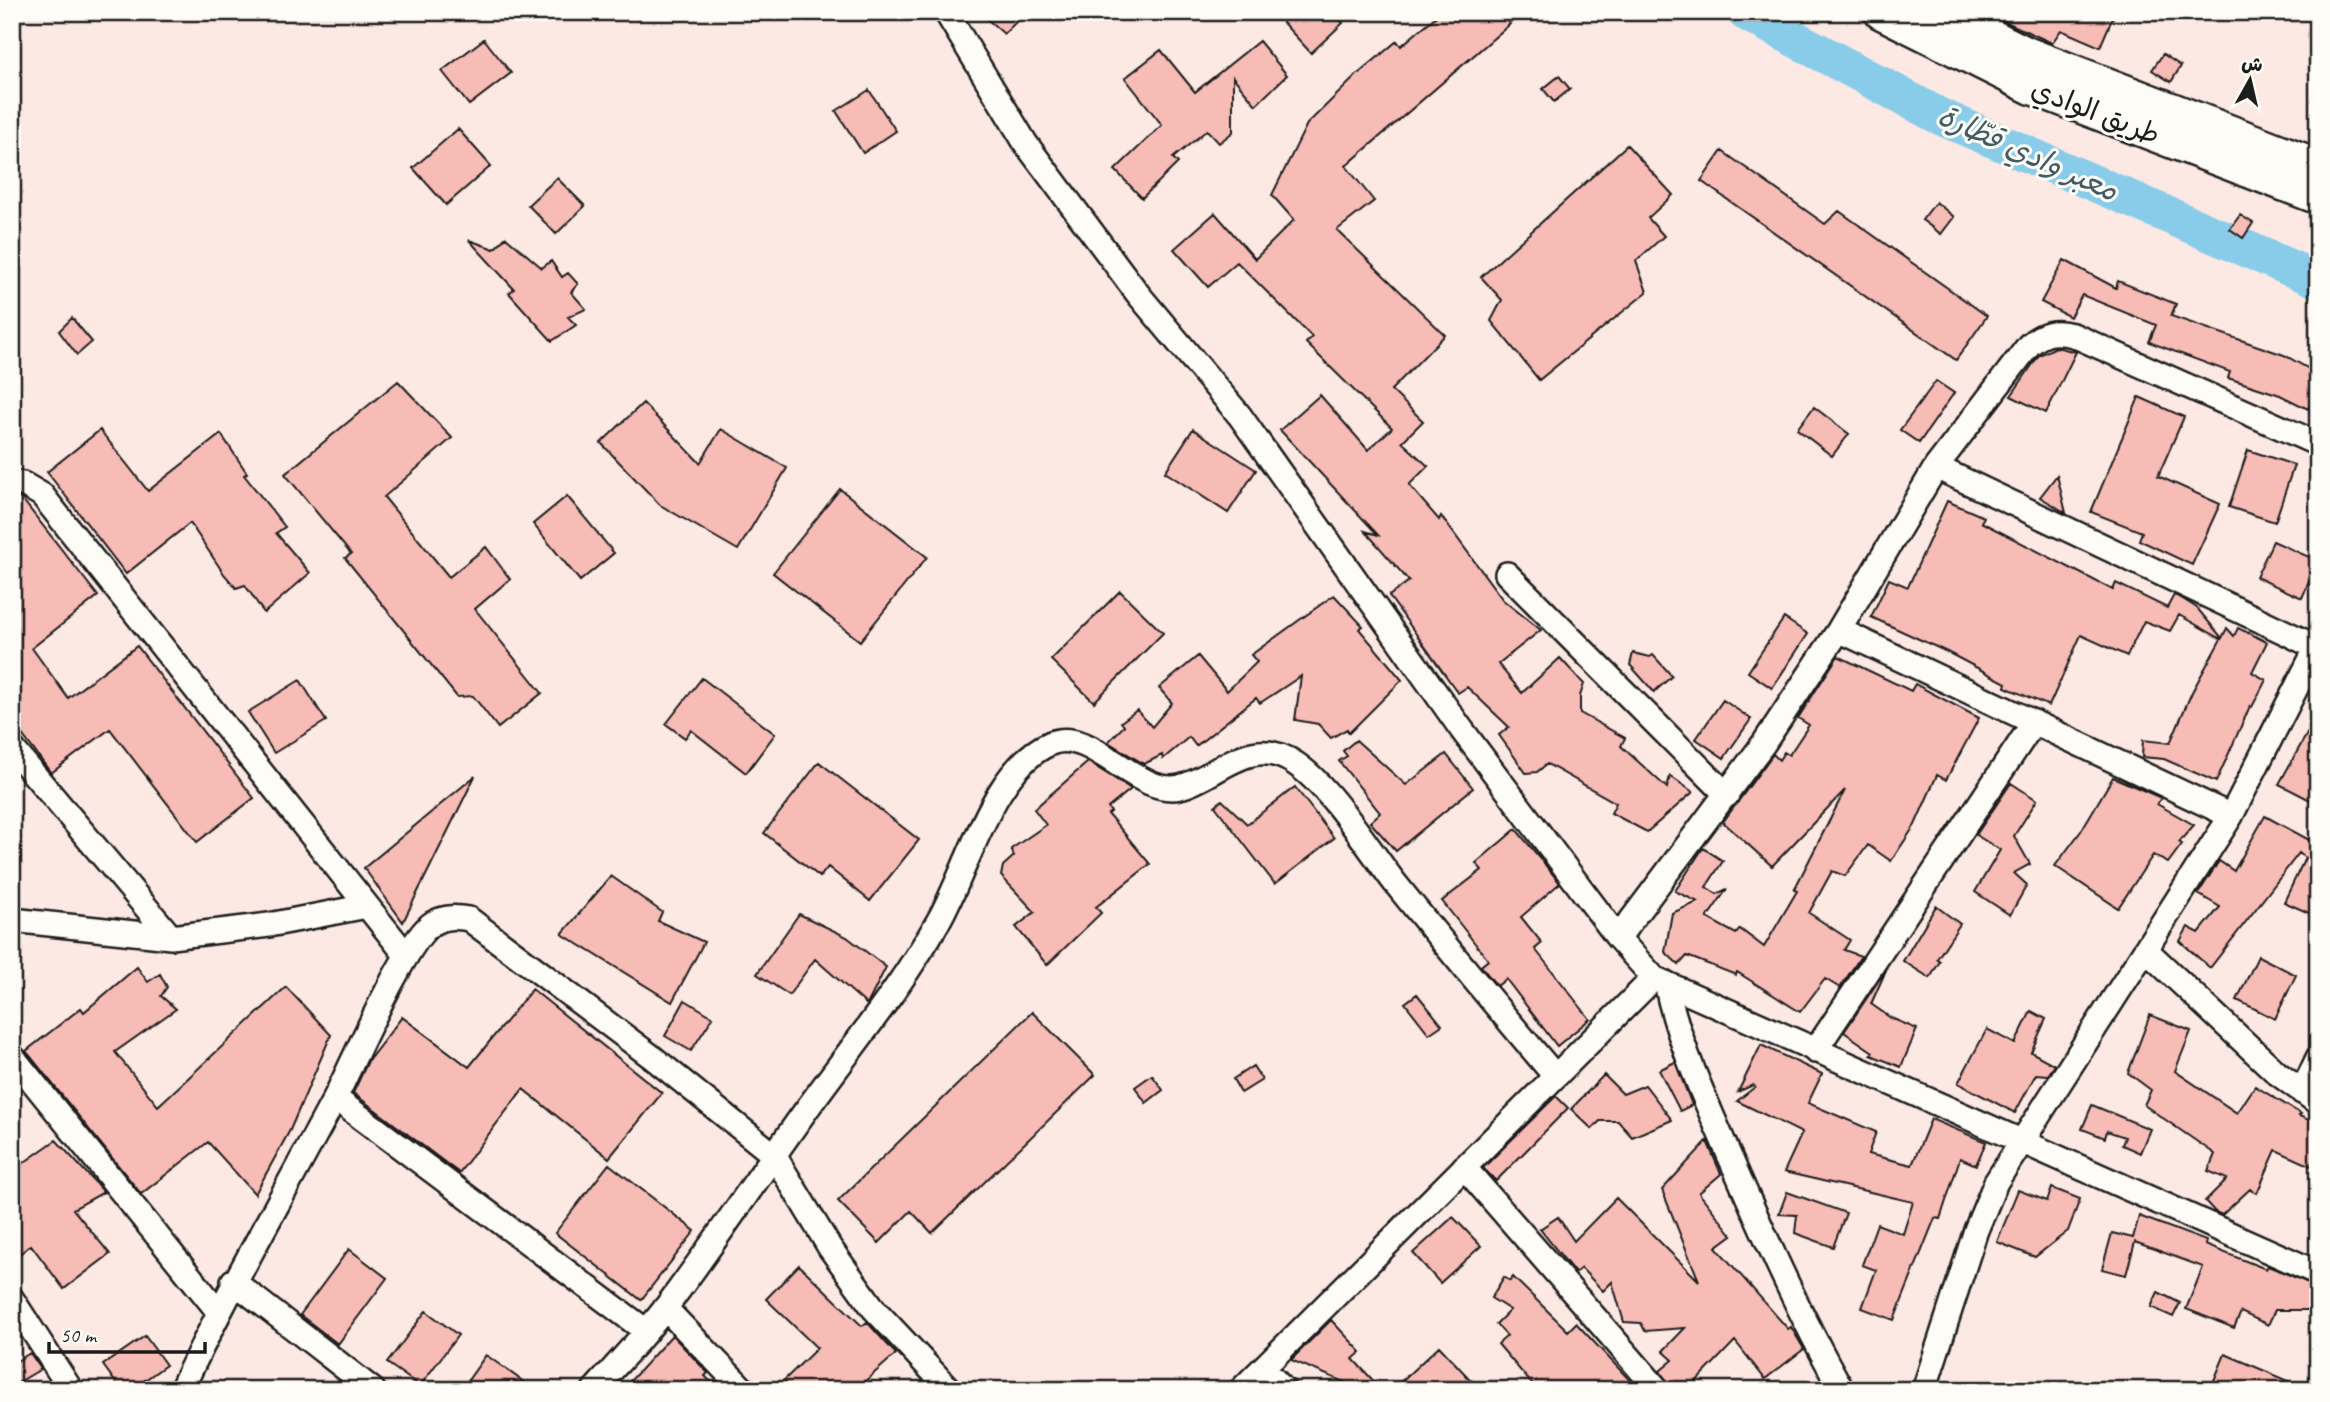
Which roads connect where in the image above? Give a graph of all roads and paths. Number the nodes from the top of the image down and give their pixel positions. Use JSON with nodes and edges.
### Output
{"nodes":[{"id":1,"x":946,"y":12,"type":"edge"},
{"id":2,"x":1881,"y":12,"type":"edge"},
{"id":3,"x":1943,"y":12,"type":"edge"},
{"id":4,"x":2087,"y":94,"type":"junction"},
{"id":5,"x":2318,"y":166,"type":"edge"},
{"id":6,"x":2318,"y":197,"type":"edge"},
{"id":7,"x":2318,"y":444,"type":"edge"},
{"id":8,"x":1936,"y":467,"type":"junction"},
{"id":9,"x":12,"y":482,"type":"edge"},
{"id":10,"x":1507,"y":574,"type":"dead end"},
{"id":11,"x":1839,"y":630,"type":"junction"},
{"id":12,"x":2317,"y":647,"type":"edge"},
{"id":13,"x":2034,"y":722,"type":"junction"},
{"id":14,"x":12,"y":748,"type":"edge"},
{"id":15,"x":1727,"y":795,"type":"junction"},
{"id":16,"x":2231,"y":816,"type":"junction"},
{"id":17,"x":367,"y":906,"type":"junction"},
{"id":18,"x":12,"y":920,"type":"edge"},
{"id":19,"x":171,"y":937,"type":"junction"},
{"id":20,"x":1618,"y":939,"type":"junction"},
{"id":21,"x":2147,"y":951,"type":"junction"},
{"id":22,"x":406,"y":955,"type":"junction"},
{"id":23,"x":1660,"y":980,"type":"junction"},
{"id":24,"x":1815,"y":1051,"type":"junction"},
{"id":25,"x":12,"y":1056,"type":"edge"},
{"id":26,"x":2318,"y":1058,"type":"edge"},
{"id":27,"x":1555,"y":1076,"type":"junction"},
{"id":28,"x":335,"y":1098,"type":"junction"},
{"id":29,"x":2310,"y":1098,"type":"edge"},
{"id":30,"x":2022,"y":1142,"type":"junction"},
{"id":31,"x":774,"y":1155,"type":"junction"},
{"id":32,"x":1464,"y":1167,"type":"junction"},
{"id":33,"x":2318,"y":1273,"type":"edge"},
{"id":34,"x":233,"y":1281,"type":"junction"},
{"id":35,"x":12,"y":1299,"type":"edge"},
{"id":36,"x":665,"y":1308,"type":"junction"},
{"id":37,"x":218,"y":1311,"type":"junction"},
{"id":38,"x":646,"y":1331,"type":"junction"},
{"id":39,"x":1263,"y":1368,"type":"junction"},
{"id":40,"x":71,"y":1390,"type":"edge"},
{"id":41,"x":181,"y":1390,"type":"edge"},
{"id":42,"x":373,"y":1390,"type":"edge"},
{"id":43,"x":594,"y":1390,"type":"edge"},
{"id":44,"x":744,"y":1390,"type":"edge"},
{"id":45,"x":950,"y":1390,"type":"edge"},
{"id":46,"x":1241,"y":1390,"type":"edge"},
{"id":47,"x":1284,"y":1390,"type":"edge"},
{"id":48,"x":1658,"y":1390,"type":"edge"},
{"id":49,"x":1842,"y":1390,"type":"edge"},
{"id":50,"x":1924,"y":1390,"type":"edge"}],
"edges":[{"from":1,"to":20,"type":"street"},
{"from":2,"to":4,"type":"main road","name":"طريق الوادي"},
{"from":3,"to":4,"type":"main road","name":"طريق الوادي"},
{"from":4,"to":5,"type":"main road","name":"طريق الوادي"},
{"from":4,"to":6,"type":"main road","name":"طريق الوادي"},
{"from":7,"to":8,"type":"street"},
{"from":8,"to":11,"type":"street"},
{"from":8,"to":12,"type":"street"},
{"from":9,"to":17,"type":"street"},
{"from":10,"to":15,"type":"street"},
{"from":11,"to":13,"type":"street"},
{"from":11,"to":15,"type":"street"},
{"from":12,"to":16,"type":"street"},
{"from":13,"to":16,"type":"street"},
{"from":13,"to":24,"type":"street"},
{"from":14,"to":19,"type":"street"},
{"from":15,"to":20,"type":"street"},
{"from":16,"to":21,"type":"street"},
{"from":17,"to":19,"type":"street"},
{"from":17,"to":22,"type":"street"},
{"from":18,"to":19,"type":"street"},
{"from":20,"to":23,"type":"street"},
{"from":21,"to":29,"type":"street"},
{"from":21,"to":30,"type":"street"},
{"from":22,"to":28,"type":"street"},
{"from":22,"to":31,"type":"street"},
{"from":23,"to":24,"type":"street"},
{"from":23,"to":27,"type":"street"},
{"from":23,"to":49,"type":"street"},
{"from":24,"to":30,"type":"street"},
{"from":25,"to":37,"type":"street"},
{"from":26,"to":29,"type":"street"},
{"from":27,"to":31,"type":"street"},
{"from":27,"to":32,"type":"street"},
{"from":28,"to":34,"type":"street"},
{"from":28,"to":38,"type":"street"},
{"from":30,"to":33,"type":"street"},
{"from":30,"to":50,"type":"street"},
{"from":31,"to":36,"type":"street"},
{"from":31,"to":45,"type":"street"},
{"from":32,"to":39,"type":"street"},
{"from":32,"to":48,"type":"street"},
{"from":34,"to":37,"type":"street"},
{"from":34,"to":42,"type":"street"},
{"from":35,"to":40,"type":"street"},
{"from":36,"to":38,"type":"street"},
{"from":36,"to":44,"type":"street"},
{"from":37,"to":41,"type":"street"},
{"from":38,"to":43,"type":"street"},
{"from":39,"to":46,"type":"street"},
{"from":39,"to":47,"type":"street"}]}
